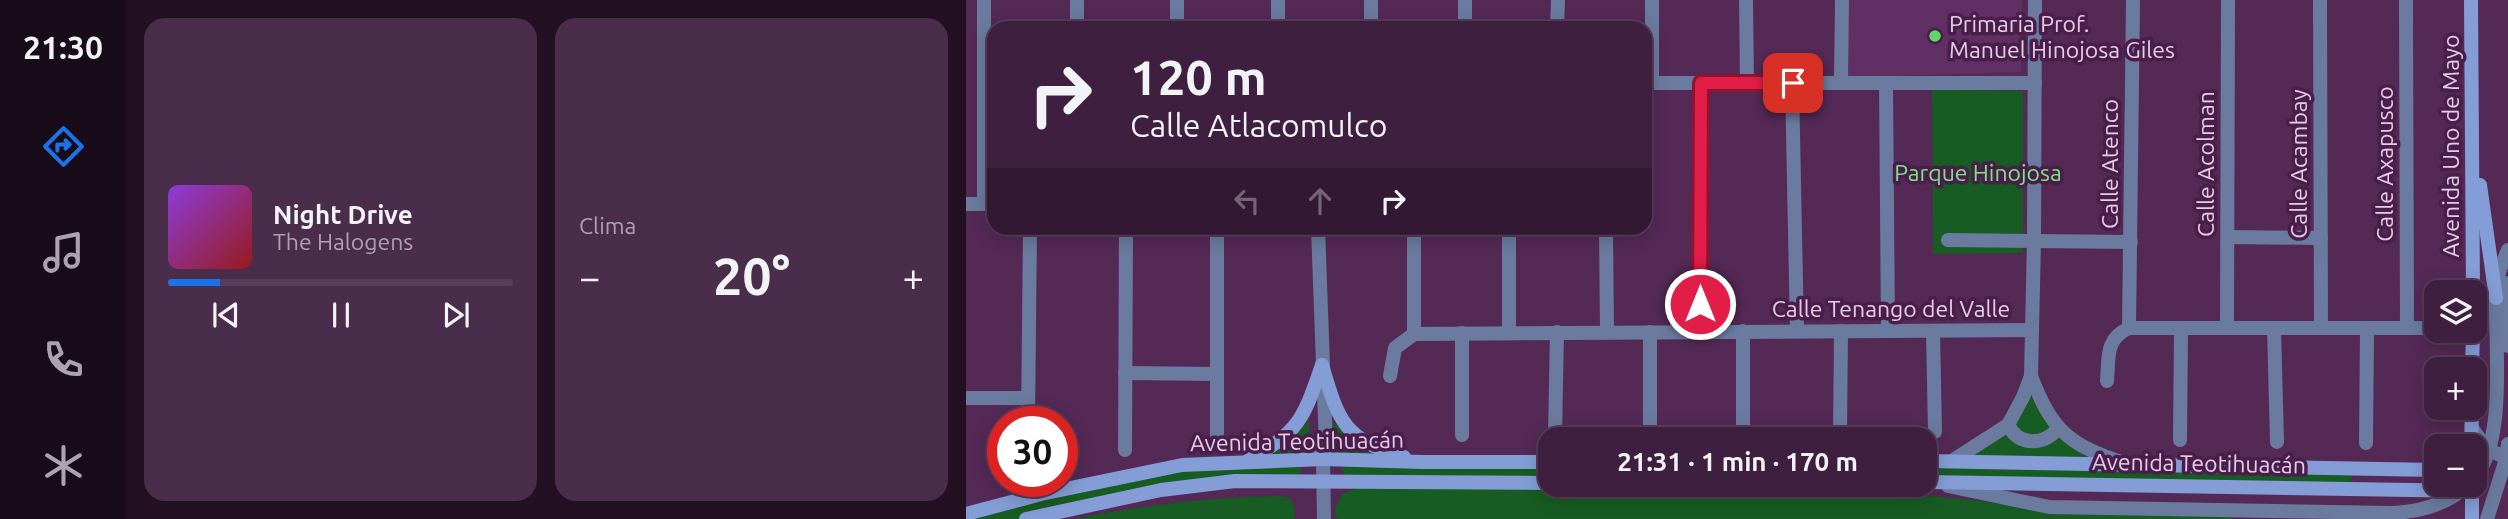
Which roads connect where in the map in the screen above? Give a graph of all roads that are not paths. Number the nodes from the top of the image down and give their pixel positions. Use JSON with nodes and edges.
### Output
{"nodes":[{"id":1,"x":984,"y":0,"type":"edge"},
{"id":2,"x":1077,"y":0,"type":"edge"},
{"id":3,"x":1177,"y":0,"type":"edge"},
{"id":4,"x":1278,"y":0,"type":"edge"},
{"id":5,"x":1371,"y":0,"type":"edge"},
{"id":6,"x":1465,"y":0,"type":"edge"},
{"id":7,"x":1558,"y":0,"type":"edge"},
{"id":8,"x":1651,"y":0,"type":"edge"},
{"id":9,"x":1746,"y":0,"type":"edge"},
{"id":10,"x":1842,"y":0,"type":"edge"},
{"id":11,"x":2035,"y":0,"type":"edge"},
{"id":12,"x":2133,"y":0,"type":"edge"},
{"id":13,"x":2228,"y":0,"type":"edge"},
{"id":14,"x":2320,"y":0,"type":"edge"},
{"id":15,"x":2406,"y":0,"type":"edge"},
{"id":16,"x":2471,"y":0,"type":"edge"},
{"id":17,"x":1077,"y":21,"type":"edge"},
{"id":18,"x":1177,"y":21,"type":"edge"},
{"id":19,"x":1278,"y":21,"type":"edge"},
{"id":20,"x":1371,"y":21,"type":"edge"},
{"id":21,"x":1465,"y":21,"type":"edge"},
{"id":22,"x":1558,"y":21,"type":"edge"},
{"id":23,"x":1650,"y":21,"type":"edge"},
{"id":24,"x":1652,"y":83,"type":"edge"},
{"id":25,"x":1701,"y":83,"type":"junction"},
{"id":26,"x":1746,"y":83,"type":"junction"},
{"id":27,"x":1793,"y":83,"type":"junction"},
{"id":28,"x":1841,"y":83,"type":"junction"},
{"id":29,"x":1886,"y":83,"type":"junction"},
{"id":30,"x":2035,"y":83,"type":"junction"},
{"id":31,"x":987,"y":122,"type":"edge"},
{"id":32,"x":2474,"y":157,"type":"junction"},
{"id":33,"x":966,"y":204,"type":"edge"},
{"id":34,"x":987,"y":204,"type":"edge"},
{"id":35,"x":1030,"y":235,"type":"edge"},
{"id":36,"x":1126,"y":235,"type":"edge"},
{"id":37,"x":1217,"y":235,"type":"edge"},
{"id":38,"x":1318,"y":235,"type":"edge"},
{"id":39,"x":1414,"y":235,"type":"edge"},
{"id":40,"x":1509,"y":235,"type":"edge"},
{"id":41,"x":1605,"y":235,"type":"edge"},
{"id":42,"x":2228,"y":237,"type":"junction"},
{"id":43,"x":2321,"y":238,"type":"junction"},
{"id":44,"x":1948,"y":240,"type":"dead end"},
{"id":45,"x":2034,"y":241,"type":"junction"},
{"id":46,"x":2131,"y":242,"type":"junction"},
{"id":47,"x":2508,"y":250,"type":"edge"},
{"id":48,"x":2473,"y":280,"type":"edge"},
{"id":49,"x":2508,"y":283,"type":"edge"},
{"id":50,"x":2496,"y":298,"type":"junction"},
{"id":51,"x":2129,"y":328,"type":"junction"},
{"id":52,"x":2181,"y":328,"type":"junction"},
{"id":53,"x":2227,"y":328,"type":"junction"},
{"id":54,"x":2274,"y":328,"type":"junction"},
{"id":55,"x":2321,"y":328,"type":"junction"},
{"id":56,"x":2367,"y":328,"type":"junction"},
{"id":57,"x":2407,"y":328,"type":"junction"},
{"id":58,"x":2424,"y":328,"type":"edge"},
{"id":59,"x":2032,"y":330,"type":"junction"},
{"id":60,"x":1743,"y":331,"type":"junction"},
{"id":61,"x":1797,"y":331,"type":"junction"},
{"id":62,"x":1841,"y":331,"type":"junction"},
{"id":63,"x":1888,"y":331,"type":"junction"},
{"id":64,"x":1933,"y":331,"type":"junction"},
{"id":65,"x":1508,"y":332,"type":"junction"},
{"id":66,"x":1557,"y":332,"type":"junction"},
{"id":67,"x":1607,"y":332,"type":"junction"},
{"id":68,"x":1650,"y":332,"type":"junction"},
{"id":69,"x":1700,"y":332,"type":"junction"},
{"id":70,"x":1462,"y":333,"type":"junction"},
{"id":71,"x":1414,"y":334,"type":"junction"},
{"id":72,"x":2508,"y":346,"type":"edge"},
{"id":73,"x":1322,"y":365,"type":"junction"},
{"id":74,"x":1125,"y":373,"type":"junction"},
{"id":75,"x":1216,"y":374,"type":"junction"},
{"id":76,"x":1390,"y":376,"type":"dead end"},
{"id":77,"x":2031,"y":376,"type":"junction"},
{"id":78,"x":2107,"y":381,"type":"dead end"},
{"id":79,"x":966,"y":398,"type":"edge"},
{"id":80,"x":1028,"y":398,"type":"junction"},
{"id":81,"x":1028,"y":406,"type":"edge"},
{"id":82,"x":2472,"y":420,"type":"edge"},
{"id":83,"x":2008,"y":425,"type":"junction"},
{"id":84,"x":1555,"y":427,"type":"edge"},
{"id":85,"x":1650,"y":427,"type":"edge"},
{"id":86,"x":1743,"y":427,"type":"dead end"},
{"id":87,"x":1840,"y":427,"type":"edge"},
{"id":88,"x":1935,"y":427,"type":"edge"},
{"id":89,"x":2472,"y":428,"type":"junction"},
{"id":90,"x":2058,"y":429,"type":"junction"},
{"id":91,"x":1217,"y":434,"type":"dead end"},
{"id":92,"x":2472,"y":434,"type":"edge"},
{"id":93,"x":1462,"y":435,"type":"dead end"},
{"id":94,"x":2180,"y":440,"type":"dead end"},
{"id":95,"x":2277,"y":442,"type":"dead end"},
{"id":96,"x":2366,"y":443,"type":"dead end"},
{"id":97,"x":2508,"y":444,"type":"edge"},
{"id":98,"x":1125,"y":450,"type":"dead end"},
{"id":99,"x":1323,"y":459,"type":"junction"},
{"id":100,"x":2487,"y":459,"type":"edge"},
{"id":101,"x":2507,"y":459,"type":"edge"},
{"id":102,"x":1248,"y":461,"type":"junction"},
{"id":103,"x":1937,"y":461,"type":"edge"},
{"id":104,"x":1952,"y":461,"type":"junction"},
{"id":105,"x":1422,"y":462,"type":"junction"},
{"id":106,"x":1538,"y":462,"type":"edge"},
{"id":107,"x":2130,"y":466,"type":"junction"},
{"id":108,"x":2355,"y":469,"type":"junction"},
{"id":109,"x":2424,"y":470,"type":"edge"},
{"id":110,"x":1324,"y":481,"type":"junction"},
{"id":111,"x":1937,"y":482,"type":"edge"},
{"id":112,"x":1538,"y":483,"type":"edge"},
{"id":113,"x":1937,"y":484,"type":"edge"},
{"id":114,"x":2424,"y":486,"type":"edge"},
{"id":115,"x":2354,"y":488,"type":"junction"},
{"id":116,"x":2451,"y":497,"type":"edge"},
{"id":117,"x":2472,"y":497,"type":"edge"},
{"id":118,"x":966,"y":514,"type":"edge"},
{"id":119,"x":1026,"y":519,"type":"edge"},
{"id":120,"x":1324,"y":519,"type":"edge"},
{"id":121,"x":2472,"y":519,"type":"edge"},
{"id":122,"x":2487,"y":519,"type":"edge"}],
"edges":[{"from":1,"to":31,"type":"street"},
{"from":2,"to":17,"type":"street"},
{"from":3,"to":18,"type":"street"},
{"from":4,"to":19,"type":"street"},
{"from":5,"to":20,"type":"street"},
{"from":6,"to":21,"type":"street"},
{"from":7,"to":22,"type":"street"},
{"from":8,"to":23,"type":"street"},
{"from":9,"to":26,"type":"street"},
{"from":10,"to":28,"type":"street"},
{"from":11,"to":30,"type":"street"},
{"from":12,"to":46,"type":"street","name":"Calle Atenco"},
{"from":13,"to":42,"type":"street","name":"Calle Acolman"},
{"from":14,"to":43,"type":"street","name":"Calle Acambay"},
{"from":15,"to":57,"type":"street","name":"Calle Axapusco"},
{"from":16,"to":32,"type":"main road","name":"Avenida Uno de Mayo"},
{"from":24,"to":25,"type":"street"},
{"from":25,"to":26,"type":"street"},
{"from":25,"to":69,"type":"street"},
{"from":26,"to":27,"type":"street"},
{"from":27,"to":28,"type":"street"},
{"from":27,"to":61,"type":"street"},
{"from":28,"to":29,"type":"street"},
{"from":29,"to":30,"type":"street"},
{"from":29,"to":63,"type":"street"},
{"from":30,"to":45,"type":"street"},
{"from":32,"to":48,"type":"main road","name":"Avenida Uno de Mayo"},
{"from":32,"to":50,"type":"main road"},
{"from":33,"to":34,"type":"street"},
{"from":35,"to":80,"type":"street"},
{"from":36,"to":74,"type":"street"},
{"from":37,"to":75,"type":"street"},
{"from":38,"to":73,"type":"street"},
{"from":39,"to":71,"type":"street"},
{"from":40,"to":65,"type":"street"},
{"from":41,"to":67,"type":"street"},
{"from":42,"to":43,"type":"street"},
{"from":42,"to":53,"type":"street","name":"Calle Acolman"},
{"from":43,"to":55,"type":"street","name":"Calle Acambay"},
{"from":44,"to":45,"type":"street"},
{"from":45,"to":46,"type":"street"},
{"from":45,"to":59,"type":"street"},
{"from":46,"to":51,"type":"street","name":"Calle Atenco"},
{"from":47,"to":50,"type":"street"},
{"from":49,"to":72,"type":"street"},
{"from":50,"to":100,"type":"street"},
{"from":51,"to":52,"type":"street"},
{"from":51,"to":78,"type":"street"},
{"from":52,"to":53,"type":"street"},
{"from":52,"to":94,"type":"street"},
{"from":53,"to":54,"type":"street"},
{"from":54,"to":55,"type":"street"},
{"from":54,"to":95,"type":"street"},
{"from":55,"to":56,"type":"street"},
{"from":56,"to":57,"type":"street"},
{"from":56,"to":96,"type":"street"},
{"from":57,"to":58,"type":"street"},
{"from":59,"to":64,"type":"street","name":"Calle Tenango del Valle"},
{"from":59,"to":77,"type":"street"},
{"from":60,"to":61,"type":"street","name":"Calle Tenango del Valle"},
{"from":60,"to":69,"type":"street","name":"Calle Tenango del Valle"},
{"from":60,"to":86,"type":"street"},
{"from":61,"to":62,"type":"street","name":"Calle Tenango del Valle"},
{"from":62,"to":63,"type":"street","name":"Calle Tenango del Valle"},
{"from":62,"to":87,"type":"street"},
{"from":63,"to":64,"type":"street","name":"Calle Tenango del Valle"},
{"from":64,"to":88,"type":"street"},
{"from":65,"to":66,"type":"street","name":"Calle Tenango del Valle"},
{"from":65,"to":70,"type":"street","name":"Calle Tenango del Valle"},
{"from":66,"to":67,"type":"street","name":"Calle Tenango del Valle"},
{"from":66,"to":84,"type":"street"},
{"from":67,"to":68,"type":"street","name":"Calle Tenango del Valle"},
{"from":68,"to":69,"type":"street","name":"Calle Tenango del Valle"},
{"from":68,"to":85,"type":"street"},
{"from":70,"to":71,"type":"street","name":"Calle Tenango del Valle"},
{"from":70,"to":93,"type":"street"},
{"from":71,"to":76,"type":"street"},
{"from":73,"to":99,"type":"street"},
{"from":73,"to":102,"type":"main road"},
{"from":73,"to":105,"type":"main road"},
{"from":74,"to":75,"type":"street"},
{"from":74,"to":98,"type":"street"},
{"from":75,"to":91,"type":"street"},
{"from":77,"to":83,"type":"street"},
{"from":77,"to":90,"type":"street"},
{"from":79,"to":80,"type":"street"},
{"from":80,"to":81,"type":"street"},
{"from":82,"to":89,"type":"main road"},
{"from":83,"to":90,"type":"street"},
{"from":83,"to":104,"type":"street"},
{"from":89,"to":92,"type":"main road"},
{"from":89,"to":101,"type":"street"},
{"from":90,"to":107,"type":"street"},
{"from":97,"to":101,"type":"street"},
{"from":99,"to":102,"type":"main road","name":"Avenida Teotihuacán"},
{"from":99,"to":105,"type":"main road","name":"Avenida Teotihuacán"},
{"from":99,"to":110,"type":"street"},
{"from":101,"to":122,"type":"street"},
{"from":102,"to":118,"type":"main road","name":"Avenida Teotihuacán"},
{"from":103,"to":104,"type":"main road","name":"Avenida Teotihuacán"},
{"from":104,"to":107,"type":"main road","name":"Avenida Teotihuacán"},
{"from":105,"to":106,"type":"main road","name":"Avenida Teotihuacán"},
{"from":107,"to":108,"type":"main road","name":"Avenida Teotihuacán"},
{"from":108,"to":109,"type":"main road","name":"Avenida Teotihuacán"},
{"from":108,"to":115,"type":"main road"},
{"from":110,"to":112,"type":"main road","name":"Avenida Teotihuacán"},
{"from":110,"to":119,"type":"main road","name":"Avenida Teotihuacán"},
{"from":110,"to":120,"type":"street"},
{"from":111,"to":115,"type":"main road","name":"Avenida Teotihuacán"},
{"from":113,"to":116,"type":"street"},
{"from":114,"to":115,"type":"main road","name":"Avenida Teotihuacán"},
{"from":117,"to":121,"type":"main road"}]}
